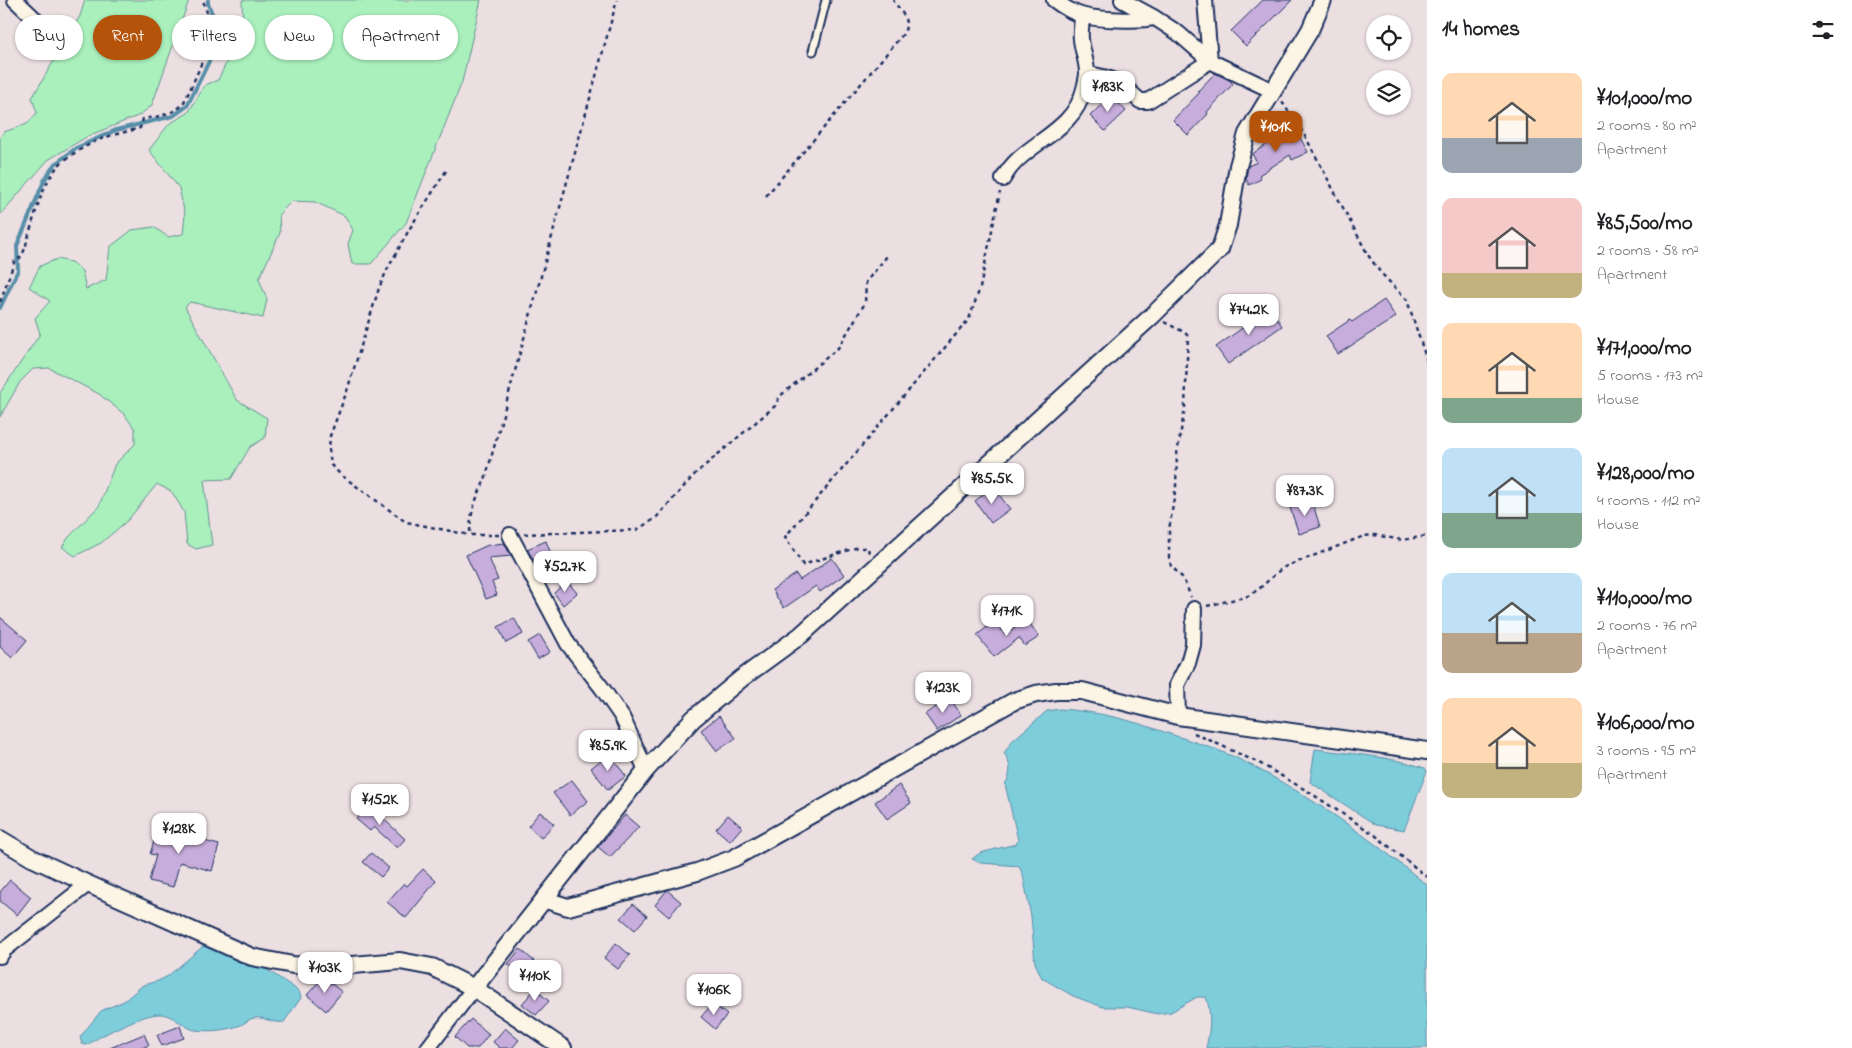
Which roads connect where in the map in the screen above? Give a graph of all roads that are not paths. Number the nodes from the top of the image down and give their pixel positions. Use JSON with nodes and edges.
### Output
{"nodes":[{"id":1,"x":16,"y":0,"type":"edge"},
{"id":2,"x":826,"y":0,"type":"edge"},
{"id":3,"x":1054,"y":0,"type":"edge"},
{"id":4,"x":1122,"y":0,"type":"edge"},
{"id":5,"x":1205,"y":0,"type":"edge"},
{"id":6,"x":1324,"y":0,"type":"edge"},
{"id":7,"x":31,"y":15,"type":"edge"},
{"id":8,"x":1082,"y":16,"type":"junction"},
{"id":9,"x":1155,"y":18,"type":"junction"},
{"id":10,"x":813,"y":51,"type":"dead end"},
{"id":11,"x":1210,"y":61,"type":"junction"},
{"id":12,"x":1087,"y":74,"type":"junction"},
{"id":13,"x":1273,"y":91,"type":"junction"},
{"id":14,"x":1003,"y":179,"type":"road end"},
{"id":15,"x":510,"y":535,"type":"road end"},
{"id":16,"x":1194,"y":609,"type":"road end"},
{"id":17,"x":1178,"y":716,"type":"junction"},
{"id":18,"x":1427,"y":751,"type":"edge"},
{"id":19,"x":646,"y":770,"type":"junction"},
{"id":20,"x":0,"y":839,"type":"edge"},
{"id":21,"x":88,"y":884,"type":"junction"},
{"id":22,"x":546,"y":900,"type":"junction"},
{"id":23,"x":0,"y":956,"type":"edge"},
{"id":24,"x":474,"y":988,"type":"junction"},
{"id":25,"x":428,"y":1048,"type":"edge"},
{"id":26,"x":564,"y":1048,"type":"edge"}],
"edges":[{"from":1,"to":7,"type":"street"},
{"from":2,"to":10,"type":"lane"},
{"from":3,"to":8,"type":"street"},
{"from":4,"to":9,"type":"street"},
{"from":5,"to":11,"type":"street"},
{"from":6,"to":13,"type":"street"},
{"from":8,"to":9,"type":"street"},
{"from":8,"to":12,"type":"street"},
{"from":9,"to":11,"type":"street"},
{"from":11,"to":12,"type":"street"},
{"from":11,"to":13,"type":"street"},
{"from":12,"to":14,"type":"street"},
{"from":13,"to":19,"type":"street"},
{"from":15,"to":19,"type":"street"},
{"from":16,"to":17,"type":"street"},
{"from":17,"to":18,"type":"street"},
{"from":17,"to":22,"type":"street"},
{"from":19,"to":22,"type":"street"},
{"from":20,"to":21,"type":"street"},
{"from":21,"to":23,"type":"street"},
{"from":21,"to":24,"type":"street"},
{"from":22,"to":24,"type":"street"},
{"from":24,"to":25,"type":"street"},
{"from":24,"to":26,"type":"street"}]}
